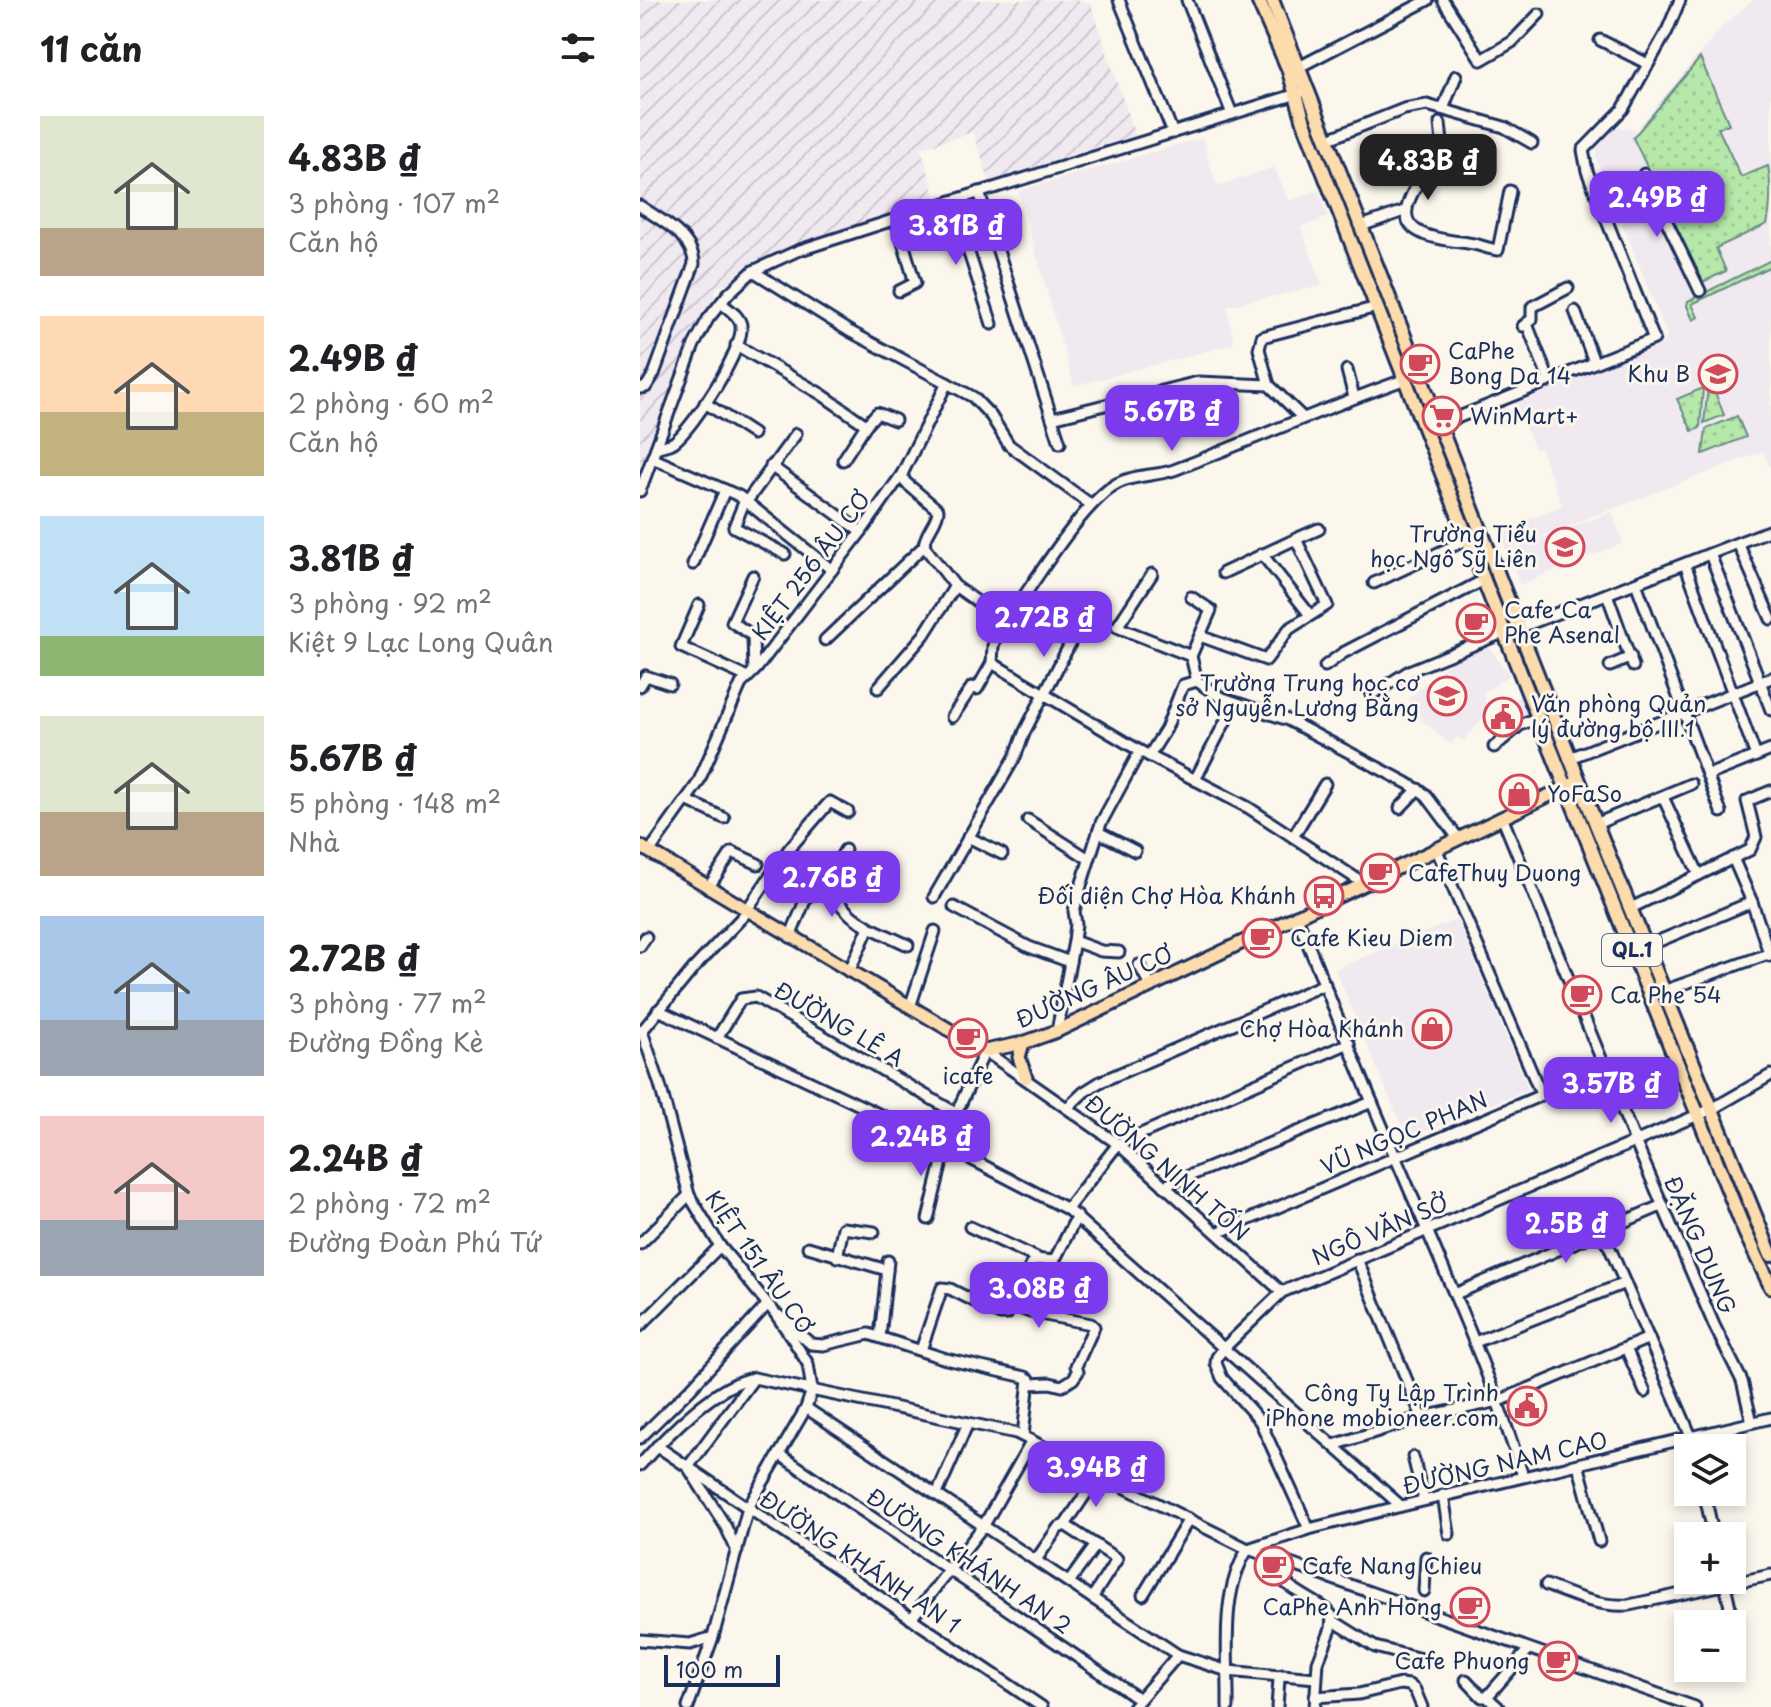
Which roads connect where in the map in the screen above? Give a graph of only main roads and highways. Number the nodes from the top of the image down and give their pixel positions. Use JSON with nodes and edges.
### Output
{"nodes":[{"id":1,"x":1258,"y":0,"type":"edge"},
{"id":2,"x":1272,"y":0,"type":"edge"},
{"id":3,"x":1302,"y":93,"type":"junction"},
{"id":4,"x":1487,"y":547,"type":"junction"},
{"id":5,"x":1473,"y":552,"type":"junction"},
{"id":6,"x":1573,"y":783,"type":"junction"},
{"id":7,"x":644,"y":849,"type":"edge"},
{"id":8,"x":1023,"y":1043,"type":"junction"},
{"id":9,"x":1026,"y":1078,"type":"road end"},
{"id":10,"x":1771,"y":1255,"type":"edge"},
{"id":11,"x":1771,"y":1287,"type":"edge"}],
"edges":[{"from":1,"to":3,"type":"highway","number":"QL.1"},
{"from":2,"to":3,"type":"highway","number":"QL.1"},
{"from":3,"to":4,"type":"highway","number":"QL.1"},
{"from":3,"to":5,"type":"highway","number":"QL.1"},
{"from":4,"to":5,"type":"highway"},
{"from":4,"to":6,"type":"highway","number":"QL.1"},
{"from":5,"to":6,"type":"highway","number":"QL.1"},
{"from":6,"to":8,"type":"main road","name":"ĐƯỜNG ÂU CƠ"},
{"from":6,"to":10,"type":"highway","number":"QL.1"},
{"from":6,"to":11,"type":"highway","number":"QL.1"},
{"from":7,"to":8,"type":"main road","name":"ĐƯỜNG ÂU CƠ"},
{"from":8,"to":9,"type":"main road"}]}
